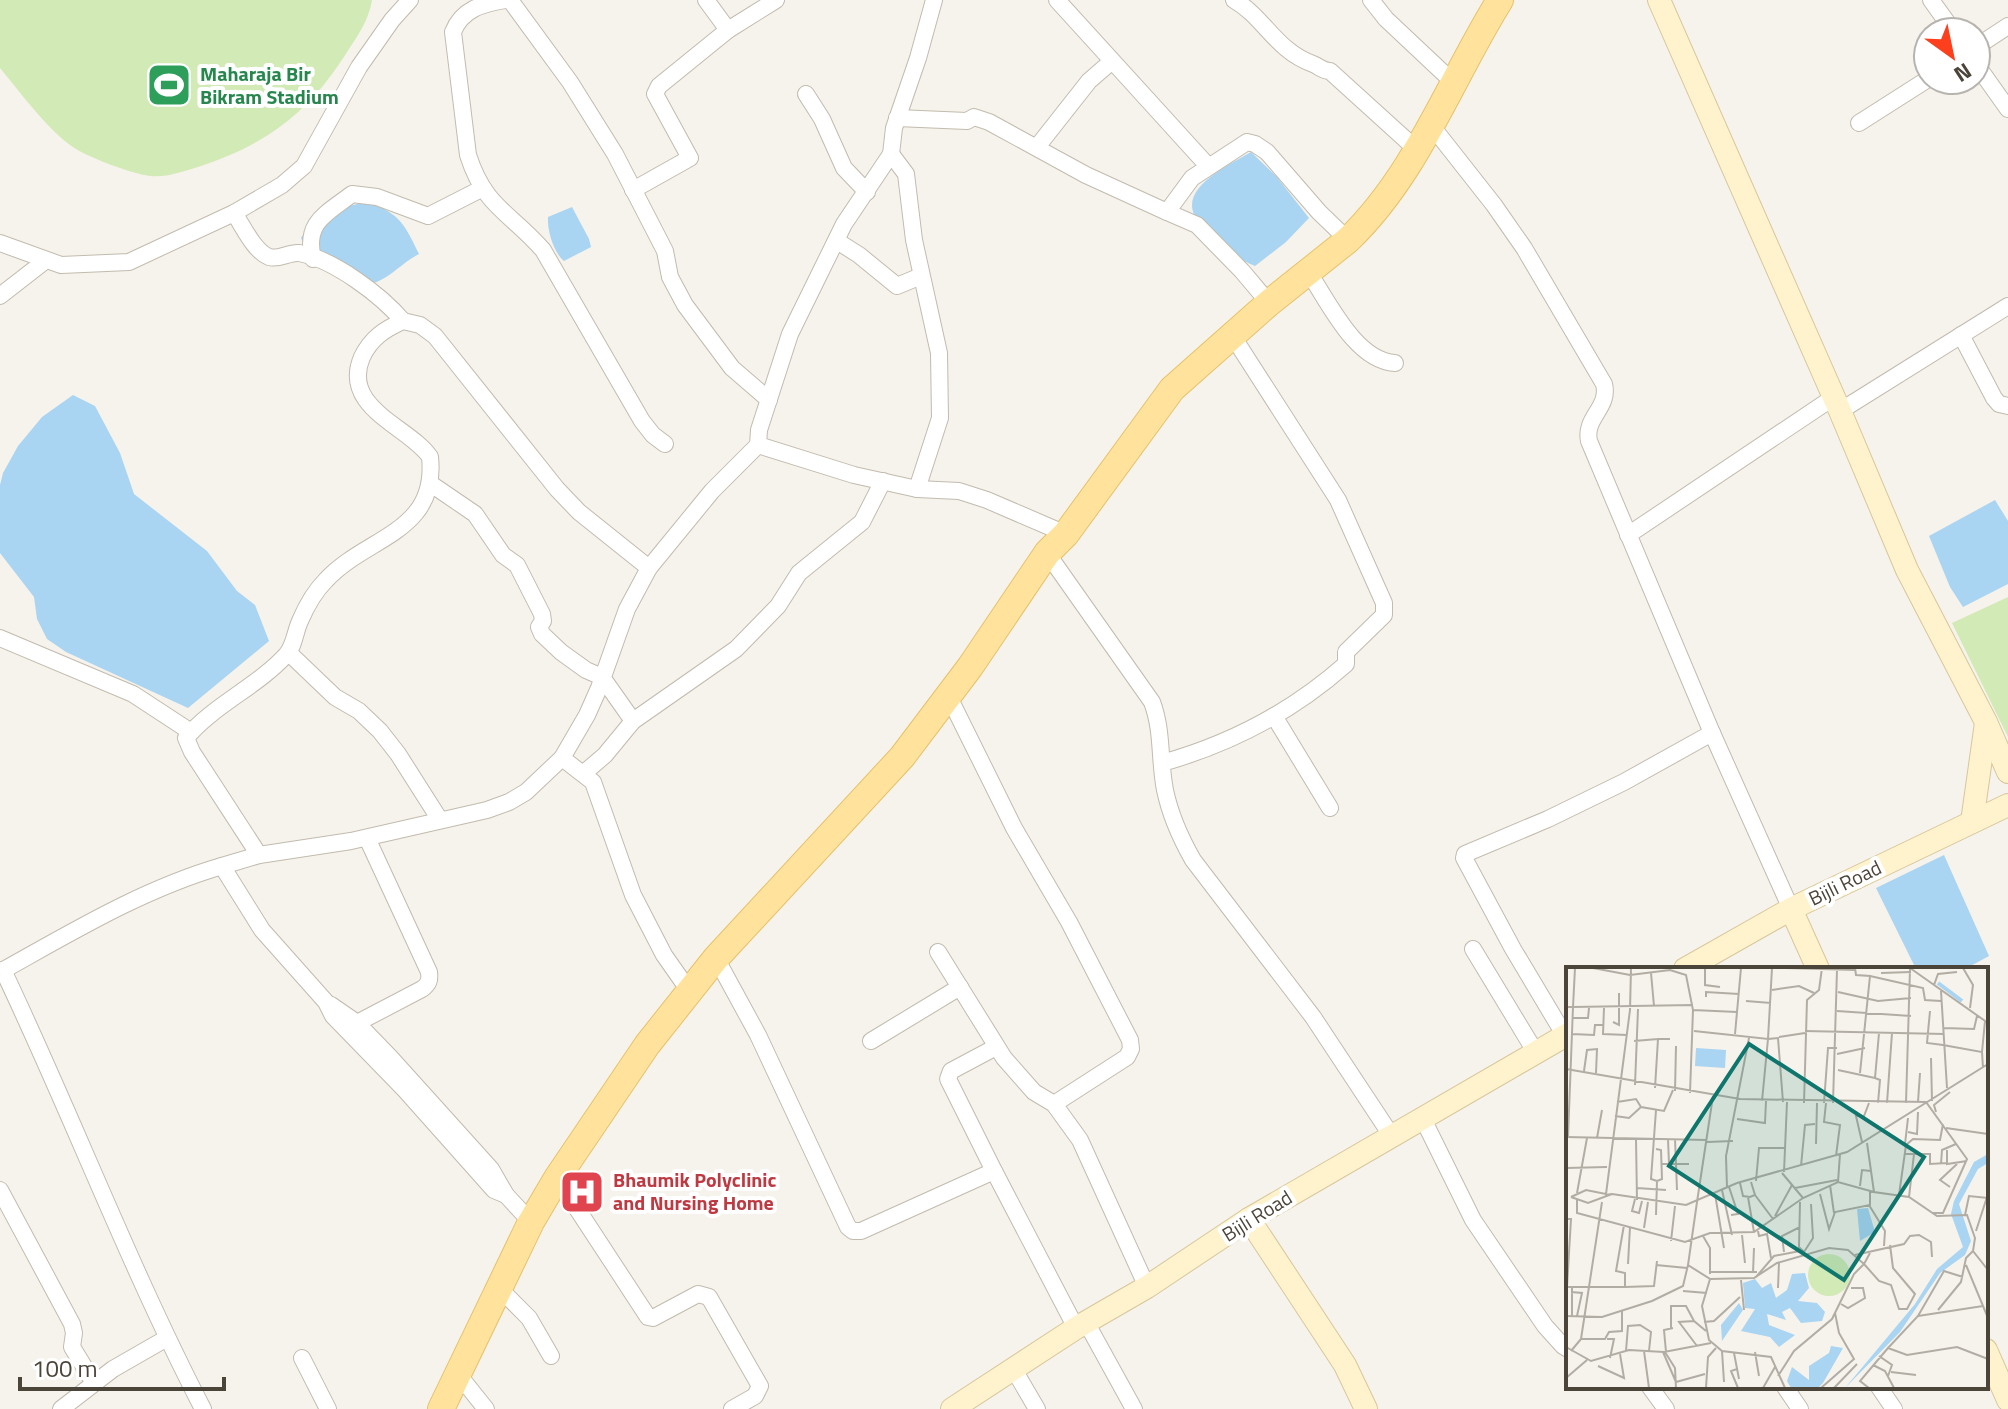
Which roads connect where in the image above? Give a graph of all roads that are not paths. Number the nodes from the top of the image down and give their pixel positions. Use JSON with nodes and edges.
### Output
{"nodes":[{"id":1,"x":410,"y":0,"type":"edge"},
{"id":2,"x":508,"y":0,"type":"edge"},
{"id":3,"x":706,"y":0,"type":"edge"},
{"id":4,"x":776,"y":0,"type":"edge"},
{"id":5,"x":934,"y":0,"type":"edge"},
{"id":6,"x":1057,"y":0,"type":"edge"},
{"id":7,"x":1234,"y":0,"type":"edge"},
{"id":8,"x":1371,"y":0,"type":"edge"},
{"id":9,"x":1659,"y":0,"type":"edge"},
{"id":10,"x":1491,"y":4,"type":"edge"},
{"id":11,"x":728,"y":30,"type":"junction"},
{"id":12,"x":1112,"y":61,"type":"junction"},
{"id":13,"x":1454,"y":83,"type":"junction"},
{"id":14,"x":1992,"y":86,"type":"edge"},
{"id":15,"x":1912,"y":89,"type":"edge"},
{"id":16,"x":806,"y":94,"type":"dead end"},
{"id":17,"x":2008,"y":109,"type":"edge"},
{"id":18,"x":897,"y":118,"type":"junction"},
{"id":19,"x":1859,"y":123,"type":"dead end"},
{"id":20,"x":1431,"y":125,"type":"junction"},
{"id":21,"x":1037,"y":147,"type":"junction"},
{"id":22,"x":1416,"y":149,"type":"junction"},
{"id":23,"x":891,"y":154,"type":"junction"},
{"id":24,"x":1208,"y":166,"type":"junction"},
{"id":25,"x":483,"y":188,"type":"junction"},
{"id":26,"x":633,"y":190,"type":"junction"},
{"id":27,"x":867,"y":192,"type":"junction"},
{"id":28,"x":1167,"y":212,"type":"junction"},
{"id":29,"x":234,"y":213,"type":"junction"},
{"id":30,"x":1348,"y":240,"type":"junction"},
{"id":31,"x":837,"y":241,"type":"junction"},
{"id":32,"x":0,"y":243,"type":"edge"},
{"id":33,"x":313,"y":259,"type":"junction"},
{"id":34,"x":45,"y":261,"type":"junction"},
{"id":35,"x":1309,"y":273,"type":"junction"},
{"id":36,"x":921,"y":276,"type":"junction"},
{"id":37,"x":0,"y":296,"type":"edge"},
{"id":38,"x":1269,"y":303,"type":"junction"},
{"id":39,"x":2008,"y":306,"type":"edge"},
{"id":40,"x":403,"y":321,"type":"junction"},
{"id":41,"x":1232,"y":335,"type":"junction"},
{"id":42,"x":1961,"y":335,"type":"junction"},
{"id":43,"x":1395,"y":363,"type":"dead end"},
{"id":44,"x":769,"y":400,"type":"junction"},
{"id":45,"x":1837,"y":404,"type":"junction"},
{"id":46,"x":2008,"y":406,"type":"edge"},
{"id":47,"x":665,"y":444,"type":"dead end"},
{"id":48,"x":758,"y":445,"type":"junction"},
{"id":49,"x":883,"y":481,"type":"junction"},
{"id":50,"x":431,"y":484,"type":"junction"},
{"id":51,"x":917,"y":489,"type":"junction"},
{"id":52,"x":1066,"y":534,"type":"junction"},
{"id":53,"x":1628,"y":535,"type":"junction"},
{"id":54,"x":1047,"y":553,"type":"junction"},
{"id":55,"x":649,"y":568,"type":"junction"},
{"id":56,"x":0,"y":638,"type":"edge"},
{"id":57,"x":289,"y":653,"type":"junction"},
{"id":58,"x":602,"y":677,"type":"junction"},
{"id":59,"x":949,"y":697,"type":"junction"},
{"id":60,"x":1274,"y":716,"type":"junction"},
{"id":61,"x":633,"y":721,"type":"junction"},
{"id":62,"x":1986,"y":722,"type":"junction"},
{"id":63,"x":191,"y":732,"type":"junction"},
{"id":64,"x":1712,"y":733,"type":"junction"},
{"id":65,"x":2008,"y":742,"type":"edge"},
{"id":66,"x":562,"y":758,"type":"junction"},
{"id":67,"x":1162,"y":763,"type":"junction"},
{"id":68,"x":2008,"y":772,"type":"edge"},
{"id":69,"x":584,"y":773,"type":"junction"},
{"id":70,"x":2008,"y":805,"type":"edge"},
{"id":71,"x":1330,"y":808,"type":"dead end"},
{"id":72,"x":440,"y":820,"type":"junction"},
{"id":73,"x":1972,"y":822,"type":"junction"},
{"id":74,"x":367,"y":838,"type":"junction"},
{"id":75,"x":259,"y":855,"type":"junction"},
{"id":76,"x":222,"y":866,"type":"junction"},
{"id":77,"x":1791,"y":909,"type":"junction"},
{"id":78,"x":1473,"y":949,"type":"dead end"},
{"id":79,"x":938,"y":952,"type":"dead end"},
{"id":80,"x":716,"y":958,"type":"junction"},
{"id":81,"x":1689,"y":967,"type":"edge"},
{"id":82,"x":1817,"y":967,"type":"edge"},
{"id":83,"x":1,"y":971,"type":"edge"},
{"id":84,"x":960,"y":987,"type":"junction"},
{"id":85,"x":690,"y":992,"type":"junction"},
{"id":86,"x":326,"y":1002,"type":"junction"},
{"id":87,"x":357,"y":1023,"type":"junction"},
{"id":88,"x":1566,"y":1033,"type":"edge"},
{"id":89,"x":1566,"y":1036,"type":"edge"},
{"id":90,"x":871,"y":1041,"type":"dead end"},
{"id":91,"x":996,"y":1047,"type":"junction"},
{"id":92,"x":1536,"y":1053,"type":"junction"},
{"id":93,"x":1054,"y":1104,"type":"junction"},
{"id":94,"x":1422,"y":1117,"type":"junction"},
{"id":95,"x":1391,"y":1135,"type":"junction"},
{"id":96,"x":994,"y":1171,"type":"junction"},
{"id":97,"x":557,"y":1178,"type":"junction"},
{"id":98,"x":0,"y":1190,"type":"edge"},
{"id":99,"x":506,"y":1195,"type":"junction"},
{"id":100,"x":1249,"y":1219,"type":"junction"},
{"id":101,"x":531,"y":1222,"type":"junction"},
{"id":102,"x":1147,"y":1287,"type":"junction"},
{"id":103,"x":500,"y":1289,"type":"junction"},
{"id":104,"x":1081,"y":1325,"type":"junction"},
{"id":105,"x":167,"y":1338,"type":"junction"},
{"id":106,"x":1566,"y":1347,"type":"edge"},
{"id":107,"x":1988,"y":1355,"type":"edge"},
{"id":108,"x":551,"y":1356,"type":"dead end"},
{"id":109,"x":302,"y":1358,"type":"dead end"},
{"id":110,"x":1013,"y":1368,"type":"junction"},
{"id":111,"x":458,"y":1374,"type":"junction"},
{"id":112,"x":94,"y":1383,"type":"junction"},
{"id":113,"x":1651,"y":1389,"type":"edge"},
{"id":114,"x":1786,"y":1389,"type":"edge"},
{"id":115,"x":1880,"y":1389,"type":"edge"},
{"id":116,"x":2008,"y":1400,"type":"edge"},
{"id":117,"x":61,"y":1409,"type":"edge"},
{"id":118,"x":203,"y":1409,"type":"edge"},
{"id":119,"x":328,"y":1409,"type":"edge"},
{"id":120,"x":441,"y":1409,"type":"edge"},
{"id":121,"x":486,"y":1409,"type":"edge"},
{"id":122,"x":732,"y":1409,"type":"edge"},
{"id":123,"x":952,"y":1409,"type":"edge"},
{"id":124,"x":1037,"y":1409,"type":"edge"},
{"id":125,"x":1134,"y":1409,"type":"edge"},
{"id":126,"x":1366,"y":1409,"type":"edge"},
{"id":127,"x":1666,"y":1409,"type":"edge"},
{"id":128,"x":1800,"y":1409,"type":"edge"},
{"id":129,"x":1894,"y":1409,"type":"edge"}],
"edges":[{"from":1,"to":29,"type":"street"},
{"from":2,"to":25,"type":"street"},
{"from":2,"to":26,"type":"street"},
{"from":3,"to":11,"type":"street"},
{"from":4,"to":11,"type":"street"},
{"from":5,"to":18,"type":"street"},
{"from":6,"to":12,"type":"street"},
{"from":7,"to":22,"type":"street"},
{"from":8,"to":13,"type":"street"},
{"from":9,"to":45,"type":"street"},
{"from":10,"to":13,"type":"main road"},
{"from":11,"to":26,"type":"street"},
{"from":12,"to":21,"type":"street"},
{"from":12,"to":24,"type":"street"},
{"from":13,"to":20,"type":"main road"},
{"from":14,"to":17,"type":"street"},
{"from":15,"to":19,"type":"street"},
{"from":16,"to":27,"type":"street"},
{"from":18,"to":21,"type":"street"},
{"from":18,"to":23,"type":"street"},
{"from":20,"to":22,"type":"main road"},
{"from":20,"to":53,"type":"street"},
{"from":21,"to":28,"type":"street"},
{"from":22,"to":30,"type":"main road"},
{"from":23,"to":27,"type":"street"},
{"from":23,"to":36,"type":"street"},
{"from":24,"to":28,"type":"street"},
{"from":24,"to":30,"type":"street"},
{"from":25,"to":33,"type":"street"},
{"from":25,"to":47,"type":"street"},
{"from":26,"to":44,"type":"street"},
{"from":27,"to":31,"type":"street"},
{"from":28,"to":38,"type":"street"},
{"from":29,"to":33,"type":"street"},
{"from":29,"to":34,"type":"street"},
{"from":30,"to":35,"type":"main road"},
{"from":31,"to":36,"type":"street"},
{"from":31,"to":44,"type":"street"},
{"from":32,"to":34,"type":"street"},
{"from":33,"to":40,"type":"street"},
{"from":34,"to":37,"type":"street"},
{"from":35,"to":38,"type":"main road"},
{"from":35,"to":43,"type":"street"},
{"from":36,"to":51,"type":"street"},
{"from":38,"to":41,"type":"main road"},
{"from":39,"to":42,"type":"street"},
{"from":40,"to":50,"type":"street"},
{"from":40,"to":55,"type":"street"},
{"from":41,"to":52,"type":"main road"},
{"from":41,"to":60,"type":"street"},
{"from":42,"to":45,"type":"street"},
{"from":42,"to":46,"type":"street"},
{"from":44,"to":48,"type":"street"},
{"from":45,"to":53,"type":"street"},
{"from":45,"to":62,"type":"street"},
{"from":48,"to":49,"type":"street"},
{"from":48,"to":55,"type":"street"},
{"from":49,"to":51,"type":"street"},
{"from":49,"to":61,"type":"street"},
{"from":50,"to":57,"type":"street"},
{"from":50,"to":58,"type":"street"},
{"from":51,"to":52,"type":"street"},
{"from":52,"to":54,"type":"main road"},
{"from":53,"to":64,"type":"street"},
{"from":54,"to":59,"type":"main road"},
{"from":54,"to":67,"type":"street"},
{"from":55,"to":58,"type":"street"},
{"from":56,"to":63,"type":"street"},
{"from":57,"to":63,"type":"street"},
{"from":57,"to":72,"type":"street"},
{"from":58,"to":61,"type":"street"},
{"from":58,"to":66,"type":"street"},
{"from":59,"to":80,"type":"main road"},
{"from":59,"to":93,"type":"street"},
{"from":60,"to":67,"type":"street"},
{"from":60,"to":71,"type":"street"},
{"from":61,"to":69,"type":"street"},
{"from":62,"to":65,"type":"street"},
{"from":62,"to":68,"type":"street"},
{"from":62,"to":73,"type":"street"},
{"from":63,"to":75,"type":"street"},
{"from":64,"to":77,"type":"street"},
{"from":64,"to":88,"type":"street"},
{"from":66,"to":69,"type":"street"},
{"from":66,"to":72,"type":"street"},
{"from":67,"to":95,"type":"street"},
{"from":69,"to":85,"type":"street"},
{"from":70,"to":73,"type":"street","name":"Bijli Road"},
{"from":72,"to":74,"type":"street"},
{"from":73,"to":77,"type":"street","name":"Bijli Road"},
{"from":74,"to":75,"type":"street"},
{"from":74,"to":87,"type":"street"},
{"from":75,"to":76,"type":"street"},
{"from":76,"to":83,"type":"street"},
{"from":76,"to":86,"type":"street"},
{"from":77,"to":81,"type":"street","name":"Bijli Road"},
{"from":77,"to":82,"type":"street"},
{"from":78,"to":92,"type":"street"},
{"from":79,"to":84,"type":"street"},
{"from":80,"to":85,"type":"main road"},
{"from":80,"to":96,"type":"street"},
{"from":83,"to":105,"type":"street"},
{"from":84,"to":90,"type":"street"},
{"from":84,"to":91,"type":"street"},
{"from":85,"to":97,"type":"main road"},
{"from":86,"to":87,"type":"street"},
{"from":86,"to":99,"type":"street"},
{"from":87,"to":99,"type":"street"},
{"from":89,"to":92,"type":"street","name":"Bijli Road"},
{"from":91,"to":93,"type":"street"},
{"from":91,"to":96,"type":"street"},
{"from":92,"to":94,"type":"street","name":"Bijli Road"},
{"from":93,"to":102,"type":"street"},
{"from":94,"to":95,"type":"street","name":"Bijli Road"},
{"from":94,"to":106,"type":"street"},
{"from":95,"to":100,"type":"street","name":"Bijli Road"},
{"from":96,"to":104,"type":"street"},
{"from":97,"to":101,"type":"main road"},
{"from":97,"to":122,"type":"street"},
{"from":98,"to":112,"type":"street"},
{"from":99,"to":101,"type":"street"},
{"from":100,"to":102,"type":"street","name":"Bijli Road"},
{"from":100,"to":126,"type":"street"},
{"from":101,"to":103,"type":"main road"},
{"from":102,"to":104,"type":"street","name":"Bijli Road"},
{"from":103,"to":108,"type":"street"},
{"from":103,"to":111,"type":"main road"},
{"from":104,"to":110,"type":"street","name":"Bijli Road"},
{"from":104,"to":125,"type":"street"},
{"from":105,"to":112,"type":"street"},
{"from":105,"to":118,"type":"street"},
{"from":107,"to":116,"type":"street"},
{"from":109,"to":119,"type":"street"},
{"from":110,"to":123,"type":"street","name":"Bijli Road"},
{"from":110,"to":124,"type":"street"},
{"from":111,"to":120,"type":"main road"},
{"from":111,"to":121,"type":"street"},
{"from":112,"to":117,"type":"street"},
{"from":113,"to":127,"type":"street"},
{"from":114,"to":128,"type":"street"},
{"from":115,"to":129,"type":"street"}]}
